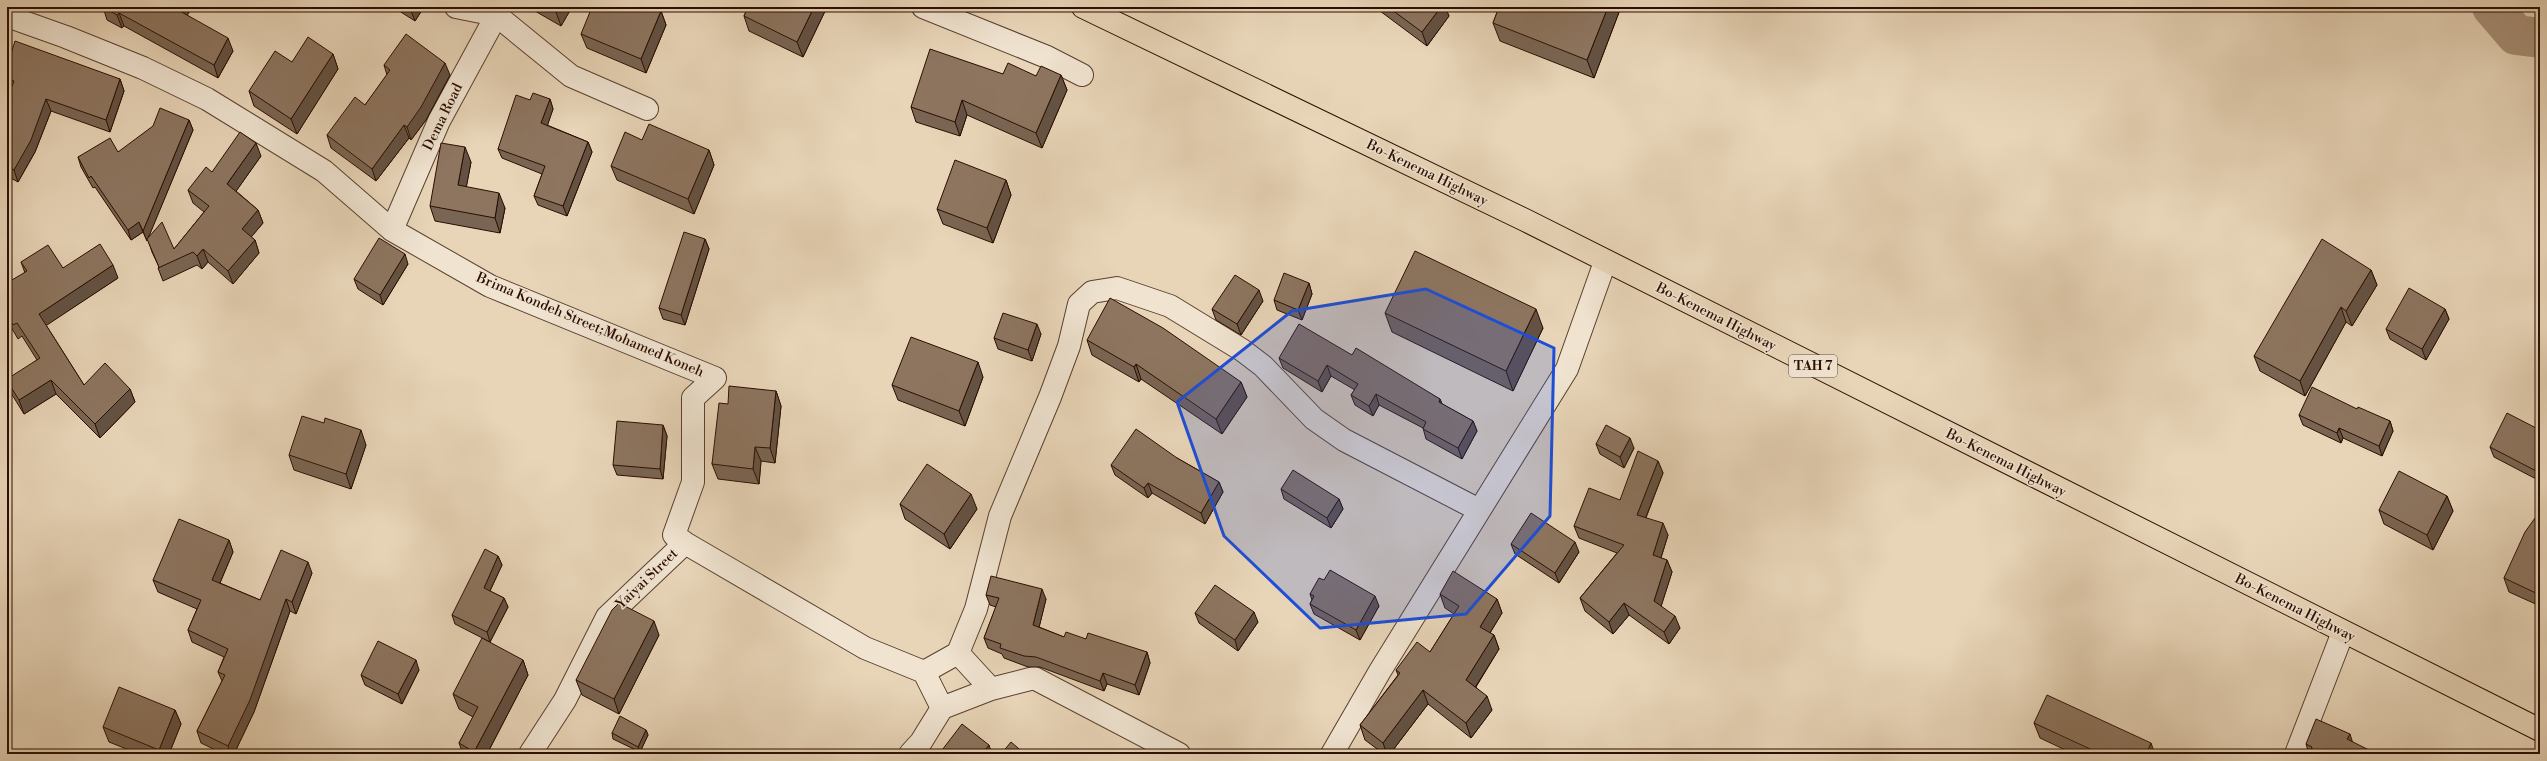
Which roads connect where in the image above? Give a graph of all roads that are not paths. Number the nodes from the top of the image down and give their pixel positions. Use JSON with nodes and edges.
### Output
{"nodes":[{"id":1,"x":456,"y":7,"type":"edge"},
{"id":2,"x":923,"y":7,"type":"edge"},
{"id":3,"x":1083,"y":7,"type":"edge"},
{"id":4,"x":499,"y":11,"type":"edge"},
{"id":5,"x":7,"y":16,"type":"edge"},
{"id":6,"x":1082,"y":75,"type":"dead end"},
{"id":7,"x":647,"y":109,"type":"dead end"},
{"id":8,"x":392,"y":230,"type":"junction"},
{"id":9,"x":1605,"y":262,"type":"junction"},
{"id":10,"x":715,"y":378,"type":"joint"},
{"id":11,"x":1479,"y":510,"type":"junction"},
{"id":12,"x":685,"y":543,"type":"junction"},
{"id":13,"x":2343,"y":632,"type":"junction"},
{"id":14,"x":958,"y":653,"type":"junction"},
{"id":15,"x":924,"y":672,"type":"junction"},
{"id":16,"x":991,"y":689,"type":"junction"},
{"id":17,"x":942,"y":708,"type":"junction"},
{"id":18,"x":2540,"y":730,"type":"edge"},
{"id":19,"x":530,"y":754,"type":"edge"},
{"id":20,"x":910,"y":754,"type":"edge"},
{"id":21,"x":1179,"y":754,"type":"edge"},
{"id":22,"x":1332,"y":754,"type":"edge"},
{"id":23,"x":2296,"y":754,"type":"edge"}],
"edges":[{"from":1,"to":4,"type":"street"},
{"from":2,"to":6,"type":"street"},
{"from":3,"to":9,"type":"highway","name":"Bo-Kenema Highway","number":"TAH 7"},
{"from":4,"to":7,"type":"street"},
{"from":4,"to":8,"type":"street","name":"Dema Road"},
{"from":5,"to":8,"type":"street","name":"Brima Kondeh Street;Mohamed Koneh"},
{"from":8,"to":10,"type":"street","name":"Brima Kondeh Street;Mohamed Koneh"},
{"from":9,"to":11,"type":"street"},
{"from":9,"to":13,"type":"highway","name":"Bo-Kenema Highway","number":"TAH 7"},
{"from":10,"to":12,"type":"street","name":"Yaiyai Street"},
{"from":11,"to":14,"type":"street"},
{"from":11,"to":22,"type":"street"},
{"from":12,"to":15,"type":"street"},
{"from":12,"to":19,"type":"street","name":"Yaiyai Street"},
{"from":13,"to":18,"type":"highway","name":"Bo-Kenema Highway","number":"TAH 7"},
{"from":13,"to":23,"type":"street"},
{"from":14,"to":15,"type":"street"},
{"from":14,"to":16,"type":"street"},
{"from":15,"to":17,"type":"street"},
{"from":16,"to":17,"type":"street"},
{"from":16,"to":21,"type":"street"},
{"from":17,"to":20,"type":"street"}]}
